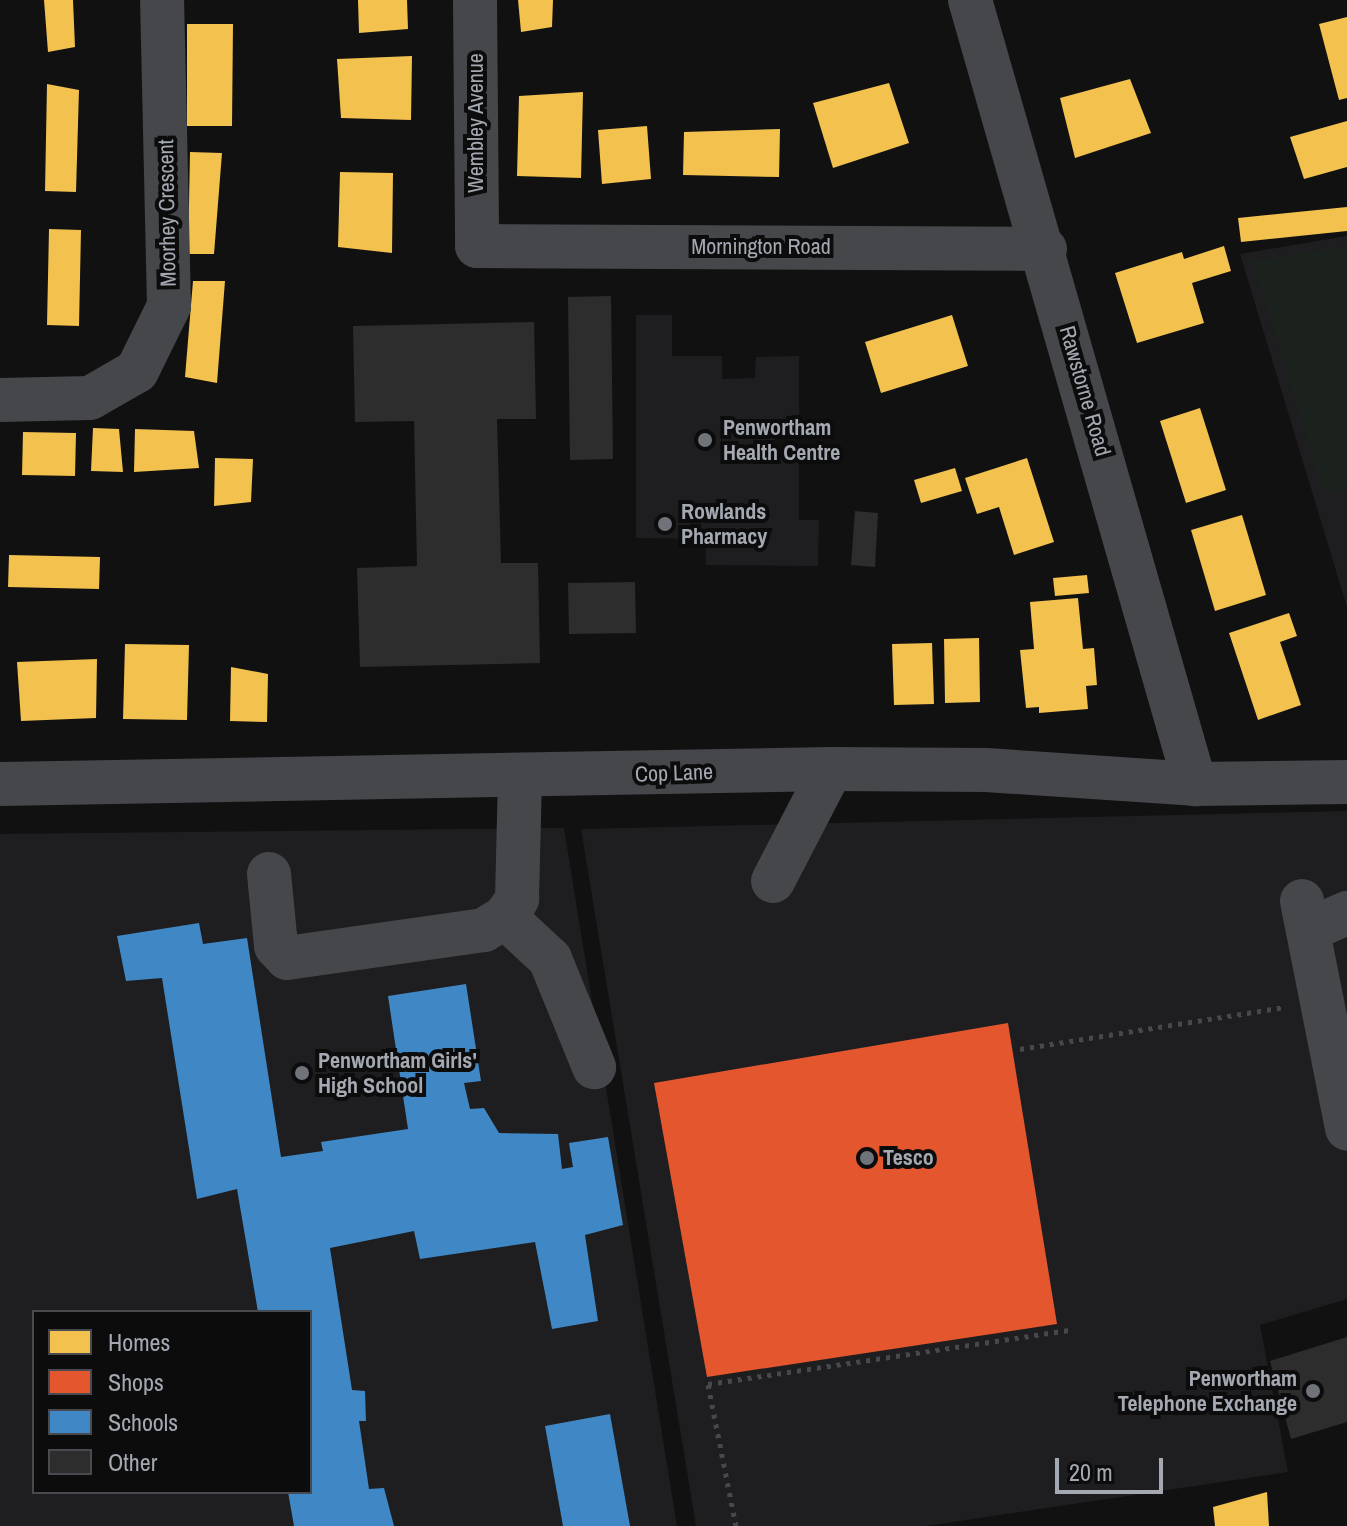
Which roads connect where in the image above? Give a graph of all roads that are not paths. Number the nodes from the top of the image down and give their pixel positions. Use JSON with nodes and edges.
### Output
{"nodes":[{"id":1,"x":162,"y":0,"type":"edge"},
{"id":2,"x":475,"y":0,"type":"edge"},
{"id":3,"x":970,"y":0,"type":"edge"},
{"id":4,"x":477,"y":246,"type":"joint"},
{"id":5,"x":1045,"y":249,"type":"junction"},
{"id":6,"x":0,"y":400,"type":"edge"},
{"id":7,"x":831,"y":769,"type":"junction"},
{"id":8,"x":520,"y":778,"type":"junction"},
{"id":9,"x":1347,"y":782,"type":"edge"},
{"id":10,"x":0,"y":784,"type":"edge"},
{"id":11,"x":1195,"y":784,"type":"junction"},
{"id":12,"x":269,"y":874,"type":"dead end"},
{"id":13,"x":773,"y":881,"type":"dead end"},
{"id":14,"x":1319,"y":915,"type":"edge"},
{"id":15,"x":505,"y":917,"type":"junction"},
{"id":16,"x":594,"y":1067,"type":"dead end"},
{"id":17,"x":1347,"y":1129,"type":"edge"}],
"edges":[{"from":1,"to":6,"type":"street","name":"Moorhey Crescent"},
{"from":2,"to":4,"type":"street","name":"Wembley Avenue"},
{"from":3,"to":5,"type":"street","name":"Rawstorne Road"},
{"from":4,"to":5,"type":"street","name":"Mornington Road"},
{"from":5,"to":11,"type":"street","name":"Rawstorne Road"},
{"from":7,"to":8,"type":"street","name":"Cop Lane"},
{"from":7,"to":11,"type":"street","name":"Cop Lane"},
{"from":7,"to":13,"type":"street"},
{"from":8,"to":10,"type":"street","name":"Cop Lane"},
{"from":8,"to":15,"type":"street"},
{"from":9,"to":11,"type":"street","name":"Cop Lane"},
{"from":12,"to":15,"type":"street"},
{"from":14,"to":17,"type":"street"},
{"from":15,"to":16,"type":"street"}]}
